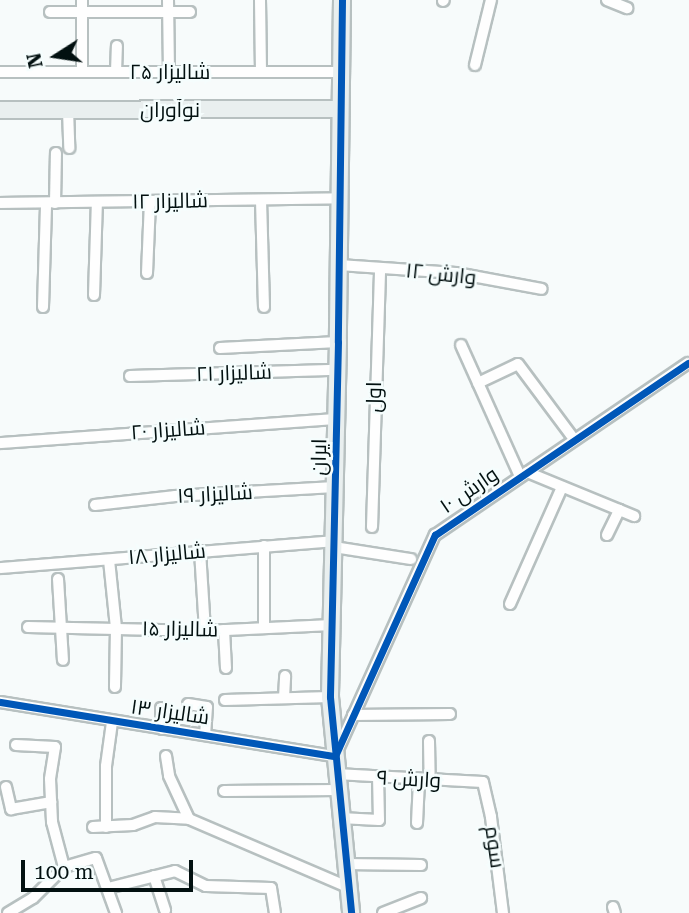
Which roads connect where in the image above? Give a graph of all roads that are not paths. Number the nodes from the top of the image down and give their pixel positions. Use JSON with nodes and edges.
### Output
{"nodes":[{"id":1,"x":82,"y":0,"type":"edge"},
{"id":2,"x":260,"y":0,"type":"edge"},
{"id":3,"x":342,"y":0,"type":"edge"},
{"id":4,"x":491,"y":0,"type":"edge"},
{"id":5,"x":607,"y":0,"type":"edge"},
{"id":6,"x":168,"y":6,"type":"edge"},
{"id":7,"x":627,"y":8,"type":"dead end"},
{"id":8,"x":50,"y":12,"type":"dead end"},
{"id":9,"x":190,"y":12,"type":"dead end"},
{"id":10,"x":82,"y":13,"type":"junction"},
{"id":11,"x":117,"y":46,"type":"dead end"},
{"id":12,"x":475,"y":65,"type":"dead end"},
{"id":13,"x":0,"y":72,"type":"edge"},
{"id":14,"x":82,"y":72,"type":"junction"},
{"id":15,"x":116,"y":72,"type":"junction"},
{"id":16,"x":169,"y":72,"type":"junction"},
{"id":17,"x":261,"y":72,"type":"junction"},
{"id":18,"x":341,"y":72,"type":"junction"},
{"id":19,"x":339,"y":109,"type":"junction"},
{"id":20,"x":0,"y":110,"type":"edge"},
{"id":21,"x":68,"y":110,"type":"junction"},
{"id":22,"x":69,"y":148,"type":"dead end"},
{"id":23,"x":56,"y":153,"type":"dead end"},
{"id":24,"x":340,"y":198,"type":"junction"},
{"id":25,"x":261,"y":200,"type":"junction"},
{"id":26,"x":150,"y":201,"type":"junction"},
{"id":27,"x":97,"y":202,"type":"junction"},
{"id":28,"x":0,"y":203,"type":"edge"},
{"id":29,"x":50,"y":203,"type":"junction"},
{"id":30,"x":339,"y":265,"type":"junction"},
{"id":31,"x":380,"y":268,"type":"junction"},
{"id":32,"x":147,"y":273,"type":"dead end"},
{"id":33,"x":542,"y":289,"type":"dead end"},
{"id":34,"x":94,"y":295,"type":"dead end"},
{"id":35,"x":43,"y":307,"type":"dead end"},
{"id":36,"x":264,"y":307,"type":"dead end"},
{"id":37,"x":338,"y":342,"type":"junction"},
{"id":38,"x":461,"y":345,"type":"dead end"},
{"id":39,"x":220,"y":348,"type":"dead end"},
{"id":40,"x":688,"y":363,"type":"edge"},
{"id":41,"x":337,"y":370,"type":"junction"},
{"id":42,"x":130,"y":376,"type":"dead end"},
{"id":43,"x":478,"y":383,"type":"junction"},
{"id":44,"x":337,"y":419,"type":"junction"},
{"id":45,"x":574,"y":439,"type":"junction"},
{"id":46,"x":0,"y":443,"type":"edge"},
{"id":47,"x":524,"y":474,"type":"junction"},
{"id":48,"x":562,"y":486,"type":"junction"},
{"id":49,"x":335,"y":487,"type":"junction"},
{"id":50,"x":95,"y":505,"type":"dead end"},
{"id":51,"x":619,"y":510,"type":"junction"},
{"id":52,"x":634,"y":516,"type":"dead end"},
{"id":53,"x":372,"y":527,"type":"dead end"},
{"id":54,"x":607,"y":535,"type":"dead end"},
{"id":55,"x":334,"y":544,"type":"junction"},
{"id":56,"x":264,"y":546,"type":"junction"},
{"id":57,"x":200,"y":551,"type":"junction"},
{"id":58,"x":411,"y":559,"type":"dead end"},
{"id":59,"x":109,"y":560,"type":"junction"},
{"id":60,"x":0,"y":568,"type":"edge"},
{"id":61,"x":58,"y":579,"type":"dead end"},
{"id":62,"x":510,"y":604,"type":"dead end"},
{"id":63,"x":332,"y":625,"type":"junction"},
{"id":64,"x":29,"y":627,"type":"dead end"},
{"id":65,"x":60,"y":628,"type":"junction"},
{"id":66,"x":116,"y":628,"type":"junction"},
{"id":67,"x":264,"y":628,"type":"junction"},
{"id":68,"x":224,"y":630,"type":"junction"},
{"id":69,"x":205,"y":631,"type":"junction"},
{"id":70,"x":63,"y":660,"type":"dead end"},
{"id":71,"x":226,"y":667,"type":"dead end"},
{"id":72,"x":285,"y":676,"type":"dead end"},
{"id":73,"x":115,"y":687,"type":"dead end"},
{"id":74,"x":330,"y":697,"type":"junction"},
{"id":75,"x":284,"y":698,"type":"junction"},
{"id":76,"x":225,"y":700,"type":"dead end"},
{"id":77,"x":0,"y":702,"type":"edge"},
{"id":78,"x":188,"y":704,"type":"dead end"},
{"id":79,"x":161,"y":708,"type":"dead end"},
{"id":80,"x":450,"y":714,"type":"dead end"},
{"id":81,"x":353,"y":715,"type":"junction"},
{"id":82,"x":112,"y":722,"type":"junction"},
{"id":83,"x":162,"y":729,"type":"junction"},
{"id":84,"x":205,"y":735,"type":"junction"},
{"id":85,"x":429,"y":741,"type":"dead end"},
{"id":86,"x":16,"y":745,"type":"dead end"},
{"id":87,"x":335,"y":755,"type":"junction"},
{"id":88,"x":166,"y":756,"type":"dead end"},
{"id":89,"x":378,"y":777,"type":"junction"},
{"id":90,"x":424,"y":780,"type":"junction"},
{"id":91,"x":336,"y":782,"type":"junction"},
{"id":92,"x":483,"y":782,"type":"joint"},
{"id":93,"x":6,"y":787,"type":"dead end"},
{"id":94,"x":224,"y":791,"type":"dead end"},
{"id":95,"x":51,"y":802,"type":"junction"},
{"id":96,"x":340,"y":818,"type":"junction"},
{"id":97,"x":189,"y":819,"type":"junction"},
{"id":98,"x":417,"y":823,"type":"dead end"},
{"id":99,"x":93,"y":827,"type":"dead end"},
{"id":100,"x":106,"y":827,"type":"junction"},
{"id":101,"x":345,"y":864,"type":"junction"},
{"id":102,"x":421,"y":865,"type":"dead end"},
{"id":103,"x":64,"y":867,"type":"junction"},
{"id":104,"x":154,"y":876,"type":"junction"},
{"id":105,"x":348,"y":887,"type":"junction"},
{"id":106,"x":108,"y":888,"type":"junction"},
{"id":107,"x":421,"y":898,"type":"dead end"},
{"id":108,"x":165,"y":910,"type":"dead end"},
{"id":109,"x":16,"y":911,"type":"edge"},
{"id":110,"x":116,"y":913,"type":"edge"},
{"id":111,"x":275,"y":913,"type":"edge"},
{"id":112,"x":351,"y":913,"type":"edge"},
{"id":113,"x":383,"y":913,"type":"edge"},
{"id":114,"x":503,"y":913,"type":"edge"}],
"edges":[{"from":1,"to":10,"type":"street"},
{"from":2,"to":17,"type":"street"},
{"from":3,"to":18,"type":"street","name":"ایران"},
{"from":4,"to":12,"type":"street"},
{"from":5,"to":7,"type":"street"},
{"from":6,"to":9,"type":"street"},
{"from":6,"to":10,"type":"street"},
{"from":6,"to":16,"type":"street"},
{"from":8,"to":10,"type":"street"},
{"from":10,"to":14,"type":"street"},
{"from":11,"to":15,"type":"street"},
{"from":13,"to":14,"type":"street","name":"شالیزار ۲۵"},
{"from":14,"to":15,"type":"street","name":"شالیزار ۲۵"},
{"from":15,"to":16,"type":"street","name":"شالیزار ۲۵"},
{"from":16,"to":17,"type":"street","name":"شالیزار ۲۵"},
{"from":17,"to":18,"type":"street","name":"شالیزار ۲۵"},
{"from":18,"to":19,"type":"street","name":"ایران"},
{"from":19,"to":21,"type":"street","name":"نوآوران"},
{"from":19,"to":24,"type":"street","name":"ایران"},
{"from":20,"to":21,"type":"street","name":"نوآوران"},
{"from":21,"to":22,"type":"street"},
{"from":23,"to":29,"type":"street"},
{"from":24,"to":25,"type":"street","name":"شالیزار ۱۲"},
{"from":24,"to":30,"type":"street","name":"ایران"},
{"from":25,"to":26,"type":"street","name":"شالیزار ۱۲"},
{"from":25,"to":36,"type":"street"},
{"from":26,"to":27,"type":"street","name":"شالیزار ۱۲"},
{"from":26,"to":32,"type":"street"},
{"from":27,"to":29,"type":"street","name":"شالیزار ۱۲"},
{"from":27,"to":34,"type":"street"},
{"from":28,"to":29,"type":"street","name":"شالیزار ۱۲"},
{"from":29,"to":35,"type":"street"},
{"from":30,"to":31,"type":"street","name":"وارش ۱۲"},
{"from":30,"to":37,"type":"street","name":"ایران"},
{"from":31,"to":33,"type":"street","name":"وارش ۱۲"},
{"from":31,"to":53,"type":"street","name":"اول"},
{"from":37,"to":39,"type":"street"},
{"from":37,"to":41,"type":"street","name":"ایران"},
{"from":38,"to":43,"type":"street"},
{"from":40,"to":45,"type":"street","name":"وارش ۱۰"},
{"from":41,"to":42,"type":"street","name":"شالیزار ۲۱"},
{"from":41,"to":44,"type":"street","name":"ایران"},
{"from":43,"to":45,"type":"street"},
{"from":43,"to":47,"type":"street"},
{"from":44,"to":46,"type":"street","name":"شالیزار ۲۰"},
{"from":44,"to":49,"type":"street","name":"ایران"},
{"from":45,"to":47,"type":"street","name":"وارش ۱۰"},
{"from":47,"to":48,"type":"street"},
{"from":47,"to":81,"type":"street","name":"وارش ۱۰"},
{"from":48,"to":51,"type":"street"},
{"from":48,"to":62,"type":"street"},
{"from":49,"to":50,"type":"street","name":"شالیزار ۱۹"},
{"from":49,"to":55,"type":"street","name":"ایران"},
{"from":51,"to":52,"type":"street"},
{"from":51,"to":54,"type":"street"},
{"from":55,"to":56,"type":"street","name":"شالیزار ۱۸"},
{"from":55,"to":58,"type":"street","name":"شالیزار ۱۸"},
{"from":55,"to":63,"type":"street","name":"ایران"},
{"from":56,"to":57,"type":"street","name":"شالیزار ۱۸"},
{"from":56,"to":67,"type":"street"},
{"from":57,"to":59,"type":"street","name":"شالیزار ۱۸"},
{"from":57,"to":69,"type":"street"},
{"from":59,"to":60,"type":"street","name":"شالیزار ۱۸"},
{"from":59,"to":66,"type":"street"},
{"from":61,"to":65,"type":"street"},
{"from":63,"to":67,"type":"street","name":"شالیزار ۱۵"},
{"from":63,"to":74,"type":"street","name":"ایران"},
{"from":64,"to":65,"type":"street","name":"شالیزار ۱۵"},
{"from":65,"to":66,"type":"street","name":"شالیزار ۱۵"},
{"from":65,"to":70,"type":"street"},
{"from":66,"to":69,"type":"street","name":"شالیزار ۱۵"},
{"from":66,"to":73,"type":"street"},
{"from":67,"to":68,"type":"street","name":"شالیزار ۱۵"},
{"from":68,"to":69,"type":"street","name":"شالیزار ۱۵"},
{"from":68,"to":71,"type":"street"},
{"from":72,"to":75,"type":"street"},
{"from":74,"to":75,"type":"street"},
{"from":74,"to":87,"type":"street","name":"ایران"},
{"from":75,"to":76,"type":"street"},
{"from":77,"to":82,"type":"street","name":"شالیزار ۱۳"},
{"from":78,"to":84,"type":"street"},
{"from":79,"to":83,"type":"street"},
{"from":80,"to":81,"type":"street"},
{"from":81,"to":87,"type":"street","name":"وارش ۱۰"},
{"from":82,"to":83,"type":"street","name":"شالیزار ۱۳"},
{"from":82,"to":100,"type":"street"},
{"from":83,"to":84,"type":"street","name":"شالیزار ۱۳"},
{"from":84,"to":87,"type":"street","name":"شالیزار ۱۳"},
{"from":85,"to":90,"type":"street"},
{"from":86,"to":95,"type":"street"},
{"from":87,"to":91,"type":"street","name":"ایران"},
{"from":88,"to":97,"type":"street"},
{"from":89,"to":90,"type":"street","name":"وارش ۹"},
{"from":89,"to":91,"type":"street","name":"وارش ۹"},
{"from":89,"to":96,"type":"street"},
{"from":90,"to":92,"type":"street","name":"وارش ۹"},
{"from":90,"to":98,"type":"street"},
{"from":91,"to":94,"type":"street","name":"وارش ۹"},
{"from":91,"to":96,"type":"street","name":"ایران"},
{"from":92,"to":114,"type":"street","name":"سوم"},
{"from":93,"to":95,"type":"street"},
{"from":95,"to":103,"type":"street"},
{"from":96,"to":101,"type":"street","name":"ایران"},
{"from":97,"to":100,"type":"street"},
{"from":97,"to":105,"type":"street"},
{"from":99,"to":100,"type":"street"},
{"from":101,"to":102,"type":"street"},
{"from":101,"to":105,"type":"street","name":"ایران"},
{"from":103,"to":106,"type":"street"},
{"from":103,"to":109,"type":"street"},
{"from":104,"to":106,"type":"street"},
{"from":104,"to":108,"type":"street"},
{"from":104,"to":111,"type":"street"},
{"from":105,"to":112,"type":"street","name":"ایران"},
{"from":106,"to":110,"type":"street"},
{"from":107,"to":113,"type":"street"}]}
